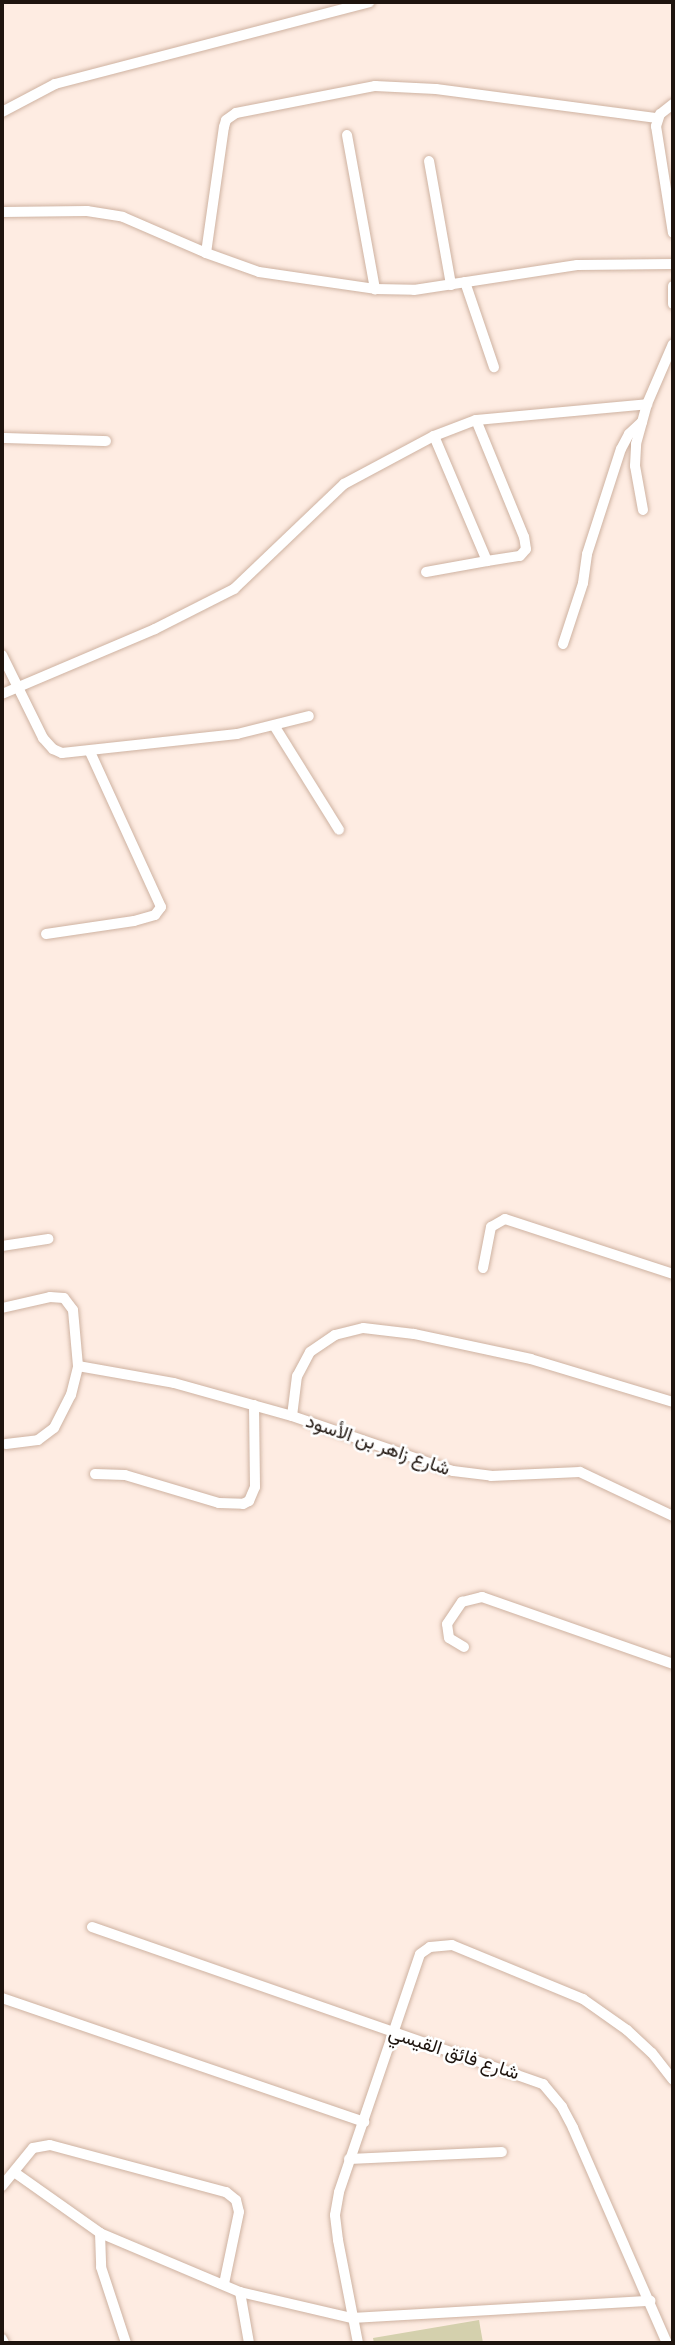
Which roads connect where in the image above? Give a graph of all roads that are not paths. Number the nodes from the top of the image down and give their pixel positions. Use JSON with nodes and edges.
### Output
{"nodes":[{"id":1,"x":370,"y":2,"type":"edge"},
{"id":2,"x":673,"y":104,"type":"edge"},
{"id":3,"x":2,"y":112,"type":"edge"},
{"id":4,"x":657,"y":118,"type":"junction"},
{"id":5,"x":347,"y":135,"type":"dead end"},
{"id":6,"x":429,"y":162,"type":"dead end"},
{"id":7,"x":2,"y":212,"type":"edge"},
{"id":8,"x":673,"y":233,"type":"edge"},
{"id":9,"x":206,"y":254,"type":"junction"},
{"id":10,"x":673,"y":264,"type":"edge"},
{"id":11,"x":465,"y":282,"type":"junction"},
{"id":12,"x":450,"y":285,"type":"junction"},
{"id":13,"x":673,"y":286,"type":"edge"},
{"id":14,"x":375,"y":289,"type":"junction"},
{"id":15,"x":673,"y":304,"type":"edge"},
{"id":16,"x":673,"y":344,"type":"edge"},
{"id":17,"x":494,"y":367,"type":"dead end"},
{"id":18,"x":647,"y":404,"type":"junction"},
{"id":19,"x":476,"y":420,"type":"junction"},
{"id":20,"x":642,"y":422,"type":"junction"},
{"id":21,"x":434,"y":436,"type":"junction"},
{"id":22,"x":2,"y":438,"type":"edge"},
{"id":23,"x":106,"y":441,"type":"dead end"},
{"id":24,"x":643,"y":510,"type":"dead end"},
{"id":25,"x":487,"y":561,"type":"junction"},
{"id":26,"x":426,"y":572,"type":"dead end"},
{"id":27,"x":562,"y":644,"type":"dead end"},
{"id":28,"x":2,"y":655,"type":"edge"},
{"id":29,"x":19,"y":687,"type":"junction"},
{"id":30,"x":2,"y":694,"type":"edge"},
{"id":31,"x":309,"y":716,"type":"dead end"},
{"id":32,"x":275,"y":726,"type":"junction"},
{"id":33,"x":90,"y":752,"type":"junction"},
{"id":34,"x":339,"y":830,"type":"dead end"},
{"id":35,"x":46,"y":934,"type":"dead end"},
{"id":36,"x":48,"y":1239,"type":"dead end"},
{"id":37,"x":2,"y":1246,"type":"edge"},
{"id":38,"x":483,"y":1268,"type":"dead end"},
{"id":39,"x":673,"y":1274,"type":"edge"},
{"id":40,"x":2,"y":1308,"type":"edge"},
{"id":41,"x":78,"y":1366,"type":"junction"},
{"id":42,"x":673,"y":1402,"type":"edge"},
{"id":43,"x":254,"y":1405,"type":"junction"},
{"id":44,"x":292,"y":1416,"type":"junction"},
{"id":45,"x":6,"y":1444,"type":"dead end"},
{"id":46,"x":95,"y":1474,"type":"dead end"},
{"id":47,"x":673,"y":1516,"type":"edge"},
{"id":48,"x":464,"y":1647,"type":"dead end"},
{"id":49,"x":673,"y":1664,"type":"edge"},
{"id":50,"x":92,"y":1927,"type":"dead end"},
{"id":51,"x":2,"y":1998,"type":"edge"},
{"id":52,"x":392,"y":2033,"type":"junction"},
{"id":53,"x":673,"y":2080,"type":"edge"},
{"id":54,"x":364,"y":2122,"type":"junction"},
{"id":55,"x":502,"y":2152,"type":"dead end"},
{"id":56,"x":349,"y":2159,"type":"junction"},
{"id":57,"x":2,"y":2167,"type":"edge"},
{"id":58,"x":13,"y":2174,"type":"junction"},
{"id":59,"x":2,"y":2186,"type":"edge"},
{"id":60,"x":100,"y":2233,"type":"junction"},
{"id":61,"x":224,"y":2284,"type":"junction"},
{"id":62,"x":240,"y":2292,"type":"junction"},
{"id":63,"x":651,"y":2301,"type":"junction"},
{"id":64,"x":352,"y":2318,"type":"junction"},
{"id":65,"x":126,"y":2343,"type":"edge"},
{"id":66,"x":249,"y":2343,"type":"edge"},
{"id":67,"x":358,"y":2343,"type":"edge"},
{"id":68,"x":667,"y":2343,"type":"edge"}],
"edges":[{"from":1,"to":3,"type":"street"},
{"from":2,"to":4,"type":"street"},
{"from":4,"to":8,"type":"street"},
{"from":4,"to":9,"type":"street"},
{"from":5,"to":14,"type":"street"},
{"from":6,"to":12,"type":"street"},
{"from":7,"to":9,"type":"street"},
{"from":9,"to":14,"type":"street"},
{"from":10,"to":11,"type":"street"},
{"from":11,"to":12,"type":"street"},
{"from":11,"to":17,"type":"street"},
{"from":12,"to":14,"type":"street"},
{"from":13,"to":15,"type":"street"},
{"from":16,"to":18,"type":"street"},
{"from":18,"to":19,"type":"street"},
{"from":18,"to":20,"type":"street"},
{"from":19,"to":21,"type":"street"},
{"from":19,"to":25,"type":"street"},
{"from":20,"to":24,"type":"street"},
{"from":20,"to":27,"type":"street"},
{"from":21,"to":25,"type":"street"},
{"from":21,"to":29,"type":"street"},
{"from":22,"to":23,"type":"street"},
{"from":25,"to":26,"type":"street"},
{"from":28,"to":29,"type":"street"},
{"from":29,"to":30,"type":"street"},
{"from":29,"to":33,"type":"street"},
{"from":31,"to":32,"type":"street"},
{"from":32,"to":33,"type":"street"},
{"from":32,"to":34,"type":"street"},
{"from":33,"to":35,"type":"street"},
{"from":36,"to":37,"type":"street"},
{"from":38,"to":39,"type":"street"},
{"from":40,"to":41,"type":"street"},
{"from":41,"to":43,"type":"street"},
{"from":41,"to":45,"type":"street"},
{"from":42,"to":44,"type":"street","name":"شارع زاهر بن الأسود"},
{"from":43,"to":44,"type":"street"},
{"from":43,"to":46,"type":"street"},
{"from":44,"to":47,"type":"street","name":"شارع زاهر بن الأسود"},
{"from":48,"to":49,"type":"street"},
{"from":50,"to":52,"type":"street","name":"شارع فائق القيسي"},
{"from":51,"to":54,"type":"street"},
{"from":52,"to":53,"type":"street"},
{"from":52,"to":54,"type":"street"},
{"from":52,"to":63,"type":"street","name":"شارع فائق القيسي"},
{"from":54,"to":56,"type":"street"},
{"from":55,"to":56,"type":"street"},
{"from":56,"to":64,"type":"street"},
{"from":57,"to":58,"type":"street"},
{"from":58,"to":59,"type":"street"},
{"from":58,"to":60,"type":"street"},
{"from":58,"to":61,"type":"street"},
{"from":60,"to":61,"type":"street"},
{"from":60,"to":65,"type":"street"},
{"from":61,"to":62,"type":"street"},
{"from":62,"to":64,"type":"street"},
{"from":62,"to":66,"type":"street"},
{"from":63,"to":64,"type":"street"},
{"from":63,"to":68,"type":"street","name":"شارع فائق القيسي"},
{"from":64,"to":67,"type":"street"}]}
